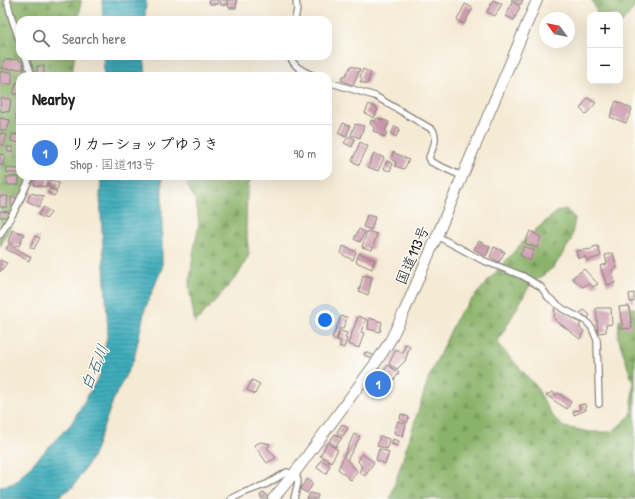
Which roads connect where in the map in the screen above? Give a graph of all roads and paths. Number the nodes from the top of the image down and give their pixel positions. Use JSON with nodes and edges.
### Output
{"nodes":[{"id":1,"x":8,"y":0,"type":"edge"},
{"id":2,"x":296,"y":0,"type":"edge"},
{"id":3,"x":537,"y":0,"type":"edge"},
{"id":4,"x":296,"y":16,"type":"edge"},
{"id":5,"x":16,"y":30,"type":"edge"},
{"id":6,"x":26,"y":60,"type":"edge"},
{"id":7,"x":292,"y":60,"type":"edge"},
{"id":8,"x":31,"y":72,"type":"edge"},
{"id":9,"x":306,"y":72,"type":"edge"},
{"id":10,"x":332,"y":83,"type":"edge"},
{"id":11,"x":462,"y":176,"type":"junction"},
{"id":12,"x":29,"y":180,"type":"edge"},
{"id":13,"x":0,"y":235,"type":"edge"},
{"id":14,"x":437,"y":236,"type":"junction"},
{"id":15,"x":599,"y":404,"type":"dead end"},
{"id":16,"x":294,"y":473,"type":"junction"},
{"id":17,"x":231,"y":499,"type":"edge"},
{"id":18,"x":273,"y":499,"type":"edge"},
{"id":19,"x":295,"y":499,"type":"edge"}],
"edges":[{"from":1,"to":5,"type":"street"},
{"from":2,"to":4,"type":"street"},
{"from":3,"to":11,"type":"highway","name":"国道113号"},
{"from":6,"to":8,"type":"street"},
{"from":7,"to":9,"type":"street"},
{"from":10,"to":11,"type":"street"},
{"from":11,"to":14,"type":"highway","name":"国道113号"},
{"from":12,"to":13,"type":"street"},
{"from":14,"to":15,"type":"street"},
{"from":14,"to":16,"type":"highway","name":"国道113号"},
{"from":16,"to":17,"type":"street"},
{"from":16,"to":18,"type":"highway","name":"国道113号"},
{"from":16,"to":19,"type":"street"}]}
